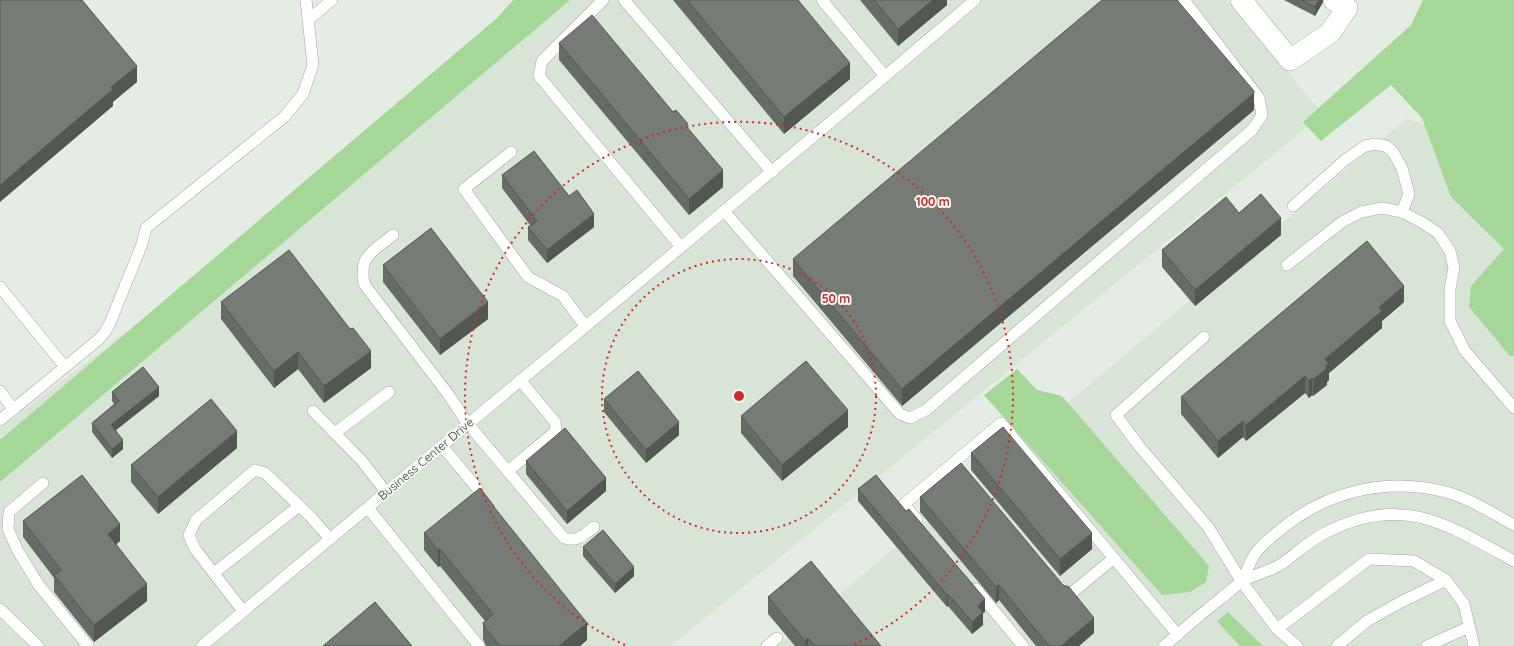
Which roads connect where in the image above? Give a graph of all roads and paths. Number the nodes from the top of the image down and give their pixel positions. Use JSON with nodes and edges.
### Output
{"nodes":[{"id":1,"x":306,"y":0,"type":"edge"},
{"id":2,"x":332,"y":0,"type":"edge"},
{"id":3,"x":603,"y":0,"type":"edge"},
{"id":4,"x":624,"y":0,"type":"edge"},
{"id":5,"x":822,"y":0,"type":"edge"},
{"id":6,"x":975,"y":0,"type":"edge"},
{"id":7,"x":1184,"y":0,"type":"edge"},
{"id":8,"x":1241,"y":0,"type":"edge"},
{"id":9,"x":1334,"y":0,"type":"edge"},
{"id":10,"x":308,"y":20,"type":"junction"},
{"id":11,"x":885,"y":76,"type":"junction"},
{"id":12,"x":512,"y":152,"type":"dead end"},
{"id":13,"x":772,"y":172,"type":"junction"},
{"id":14,"x":1292,"y":206,"type":"dead end"},
{"id":15,"x":724,"y":211,"type":"junction"},
{"id":16,"x":1402,"y":212,"type":"junction"},
{"id":17,"x":393,"y":235,"type":"dead end"},
{"id":18,"x":680,"y":246,"type":"junction"},
{"id":19,"x":1287,"y":265,"type":"dead end"},
{"id":20,"x":0,"y":287,"type":"edge"},
{"id":21,"x":586,"y":326,"type":"junction"},
{"id":22,"x":1204,"y":337,"type":"dead end"},
{"id":23,"x":65,"y":367,"type":"junction"},
{"id":24,"x":520,"y":380,"type":"junction"},
{"id":25,"x":0,"y":391,"type":"edge"},
{"id":26,"x":389,"y":392,"type":"dead end"},
{"id":27,"x":1514,"y":408,"type":"edge"},
{"id":28,"x":13,"y":409,"type":"junction"},
{"id":29,"x":313,"y":411,"type":"dead end"},
{"id":30,"x":0,"y":420,"type":"edge"},
{"id":31,"x":468,"y":424,"type":"junction"},
{"id":32,"x":334,"y":433,"type":"junction"},
{"id":33,"x":442,"y":446,"type":"junction"},
{"id":34,"x":508,"y":471,"type":"junction"},
{"id":35,"x":43,"y":483,"type":"dead end"},
{"id":36,"x":477,"y":488,"type":"edge"},
{"id":37,"x":386,"y":492,"type":"junction"},
{"id":38,"x":299,"y":506,"type":"junction"},
{"id":39,"x":368,"y":508,"type":"junction"},
{"id":40,"x":1514,"y":525,"type":"edge"},
{"id":41,"x":594,"y":527,"type":"dead end"},
{"id":42,"x":924,"y":527,"type":"edge"},
{"id":43,"x":330,"y":539,"type":"junction"},
{"id":44,"x":1114,"y":558,"type":"junction"},
{"id":45,"x":1514,"y":561,"type":"edge"},
{"id":46,"x":214,"y":573,"type":"junction"},
{"id":47,"x":1054,"y":578,"type":"edge"},
{"id":48,"x":1446,"y":580,"type":"junction"},
{"id":49,"x":968,"y":581,"type":"edge"},
{"id":50,"x":1242,"y":582,"type":"junction"},
{"id":51,"x":0,"y":609,"type":"edge"},
{"id":52,"x":243,"y":611,"type":"junction"},
{"id":53,"x":1469,"y":627,"type":"junction"},
{"id":54,"x":1277,"y":629,"type":"junction"},
{"id":55,"x":1178,"y":635,"type":"junction"},
{"id":56,"x":777,"y":638,"type":"dead end"},
{"id":57,"x":38,"y":646,"type":"edge"},
{"id":58,"x":88,"y":646,"type":"edge"},
{"id":59,"x":202,"y":646,"type":"edge"},
{"id":60,"x":479,"y":646,"type":"edge"},
{"id":61,"x":767,"y":646,"type":"edge"},
{"id":62,"x":1023,"y":646,"type":"edge"},
{"id":63,"x":1164,"y":646,"type":"edge"},
{"id":64,"x":1297,"y":646,"type":"edge"},
{"id":65,"x":1337,"y":646,"type":"edge"},
{"id":66,"x":1427,"y":646,"type":"edge"},
{"id":67,"x":1474,"y":646,"type":"edge"}],
"edges":[{"from":1,"to":10,"type":"lane"},
{"from":2,"to":10,"type":"lane"},
{"from":3,"to":18,"type":"lane"},
{"from":4,"to":13,"type":"lane"},
{"from":5,"to":11,"type":"lane"},
{"from":6,"to":11,"type":"lane","name":"Business Center Drive"},
{"from":7,"to":15,"type":"lane"},
{"from":8,"to":9,"type":"street"},
{"from":10,"to":23,"type":"lane"},
{"from":11,"to":13,"type":"lane","name":"Business Center Drive"},
{"from":12,"to":21,"type":"lane"},
{"from":13,"to":15,"type":"lane","name":"Business Center Drive"},
{"from":14,"to":16,"type":"lane"},
{"from":15,"to":18,"type":"lane","name":"Business Center Drive"},
{"from":16,"to":19,"type":"lane"},
{"from":16,"to":27,"type":"lane"},
{"from":17,"to":31,"type":"lane"},
{"from":18,"to":21,"type":"lane","name":"Business Center Drive"},
{"from":20,"to":23,"type":"lane"},
{"from":21,"to":24,"type":"lane","name":"Business Center Drive"},
{"from":22,"to":50,"type":"lane"},
{"from":23,"to":28,"type":"lane"},
{"from":24,"to":31,"type":"lane","name":"Business Center Drive"},
{"from":24,"to":34,"type":"lane"},
{"from":25,"to":28,"type":"lane"},
{"from":26,"to":32,"type":"lane"},
{"from":28,"to":30,"type":"lane"},
{"from":29,"to":32,"type":"lane"},
{"from":31,"to":33,"type":"lane","name":"Business Center Drive"},
{"from":31,"to":34,"type":"lane"},
{"from":32,"to":37,"type":"lane"},
{"from":33,"to":36,"type":"lane"},
{"from":33,"to":37,"type":"lane","name":"Business Center Drive"},
{"from":34,"to":41,"type":"lane"},
{"from":35,"to":58,"type":"lane"},
{"from":37,"to":39,"type":"lane","name":"Business Center Drive"},
{"from":38,"to":43,"type":"lane"},
{"from":38,"to":46,"type":"lane"},
{"from":38,"to":46,"type":"lane"},
{"from":39,"to":43,"type":"lane","name":"Business Center Drive"},
{"from":39,"to":60,"type":"lane"},
{"from":40,"to":50,"type":"lane"},
{"from":42,"to":44,"type":"lane"},
{"from":43,"to":52,"type":"lane","name":"Business Center Drive"},
{"from":44,"to":47,"type":"lane"},
{"from":44,"to":55,"type":"lane"},
{"from":45,"to":50,"type":"lane"},
{"from":46,"to":52,"type":"lane"},
{"from":48,"to":53,"type":"lane"},
{"from":48,"to":54,"type":"lane"},
{"from":48,"to":65,"type":"lane"},
{"from":49,"to":62,"type":"lane"},
{"from":50,"to":54,"type":"lane"},
{"from":50,"to":55,"type":"lane"},
{"from":51,"to":57,"type":"lane"},
{"from":52,"to":59,"type":"lane","name":"Business Center Drive"},
{"from":53,"to":66,"type":"lane"},
{"from":53,"to":67,"type":"lane"},
{"from":54,"to":64,"type":"lane"},
{"from":55,"to":63,"type":"lane"},
{"from":56,"to":61,"type":"lane"}]}
